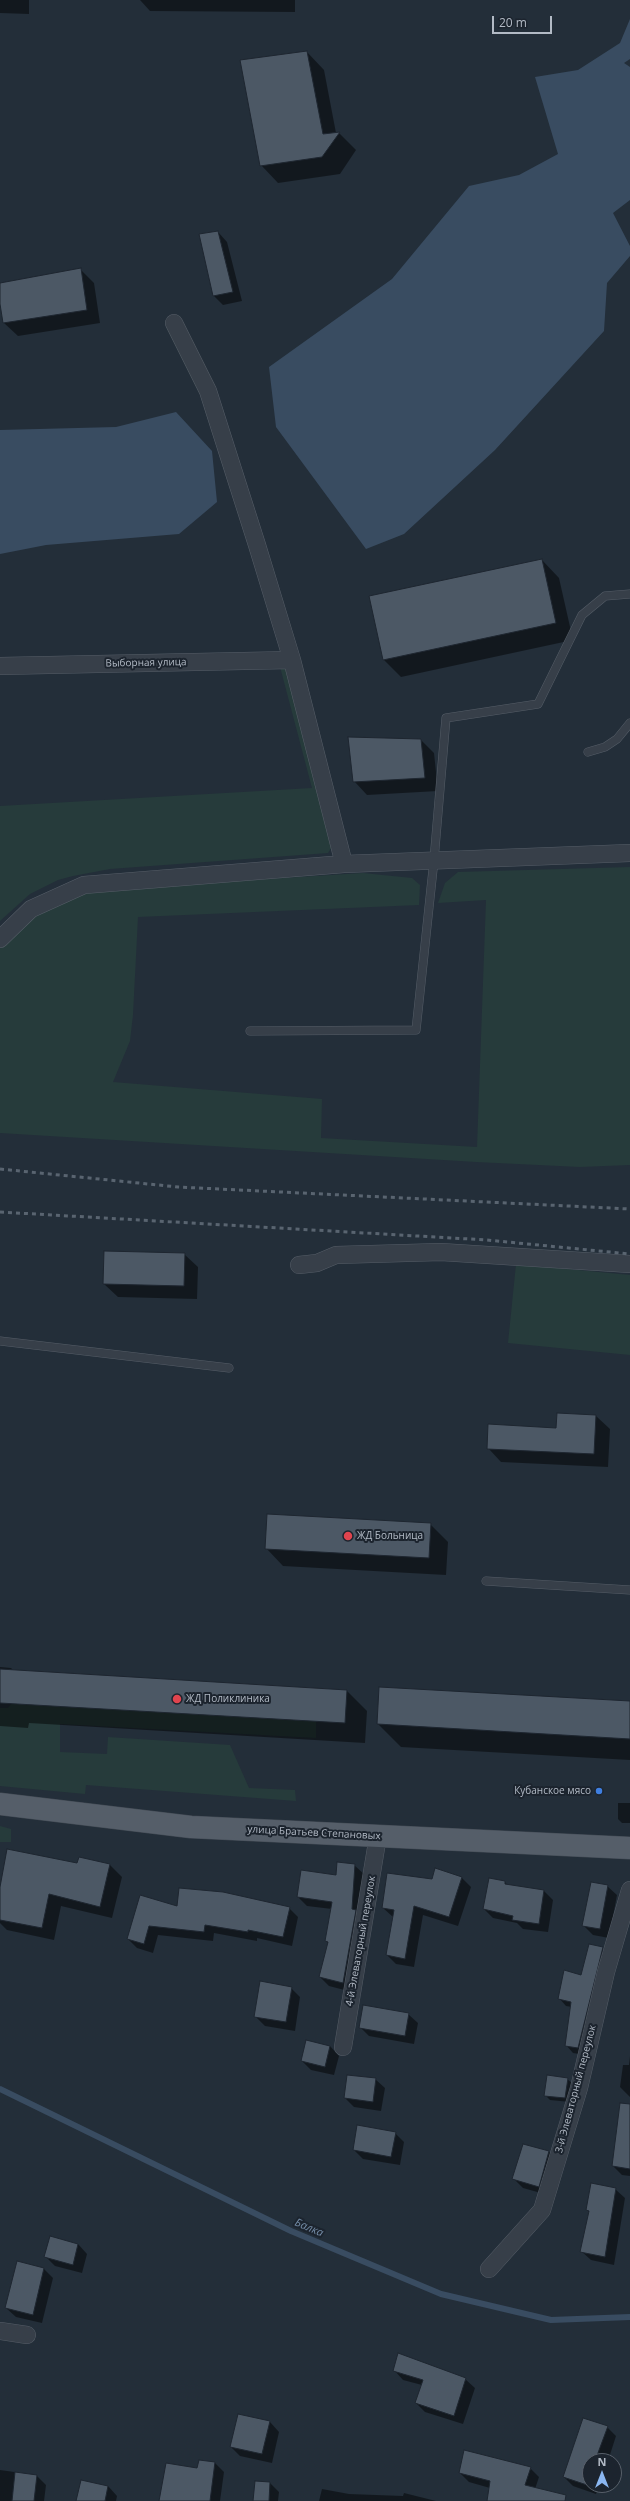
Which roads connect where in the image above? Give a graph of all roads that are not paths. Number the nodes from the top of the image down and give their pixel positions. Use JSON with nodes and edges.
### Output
{"nodes":[{"id":1,"x":174,"y":323,"type":"dead end"},
{"id":2,"x":630,"y":594,"type":"edge"},
{"id":3,"x":292,"y":660,"type":"junction"},
{"id":4,"x":0,"y":666,"type":"edge"},
{"id":5,"x":630,"y":723,"type":"edge"},
{"id":6,"x":588,"y":752,"type":"dead end"},
{"id":7,"x":630,"y":853,"type":"edge"},
{"id":8,"x":434,"y":860,"type":"junction"},
{"id":9,"x":344,"y":864,"type":"junction"},
{"id":10,"x":0,"y":939,"type":"edge"},
{"id":11,"x":250,"y":1031,"type":"dead end"},
{"id":12,"x":630,"y":1264,"type":"edge"},
{"id":13,"x":299,"y":1265,"type":"dead end"},
{"id":14,"x":0,"y":1341,"type":"edge"},
{"id":15,"x":230,"y":1368,"type":"dead end"},
{"id":16,"x":486,"y":1581,"type":"dead end"},
{"id":17,"x":630,"y":1590,"type":"edge"},
{"id":18,"x":0,"y":1804,"type":"edge"},
{"id":19,"x":378,"y":1836,"type":"junction"},
{"id":20,"x":630,"y":1848,"type":"edge"},
{"id":21,"x":630,"y":1890,"type":"edge"},
{"id":22,"x":343,"y":2046,"type":"dead end"},
{"id":23,"x":489,"y":2269,"type":"dead end"},
{"id":24,"x":0,"y":2331,"type":"edge"},
{"id":25,"x":27,"y":2335,"type":"dead end"}],
"edges":[{"from":1,"to":3,"type":"street"},
{"from":2,"to":8,"type":"lane"},
{"from":3,"to":4,"type":"street","name":"Выборная улица"},
{"from":3,"to":9,"type":"street"},
{"from":5,"to":6,"type":"lane"},
{"from":7,"to":8,"type":"street"},
{"from":8,"to":9,"type":"street"},
{"from":8,"to":11,"type":"lane"},
{"from":9,"to":10,"type":"street"},
{"from":12,"to":13,"type":"street"},
{"from":14,"to":15,"type":"lane"},
{"from":16,"to":17,"type":"lane"},
{"from":18,"to":19,"type":"main road","name":"улица Братьев Степановых"},
{"from":19,"to":20,"type":"main road","name":"улица Братьев Степановых"},
{"from":19,"to":22,"type":"street","name":"4-й Элеваторный переулок"},
{"from":21,"to":23,"type":"street","name":"3-й Элеваторный переулок"},
{"from":24,"to":25,"type":"street"}]}
